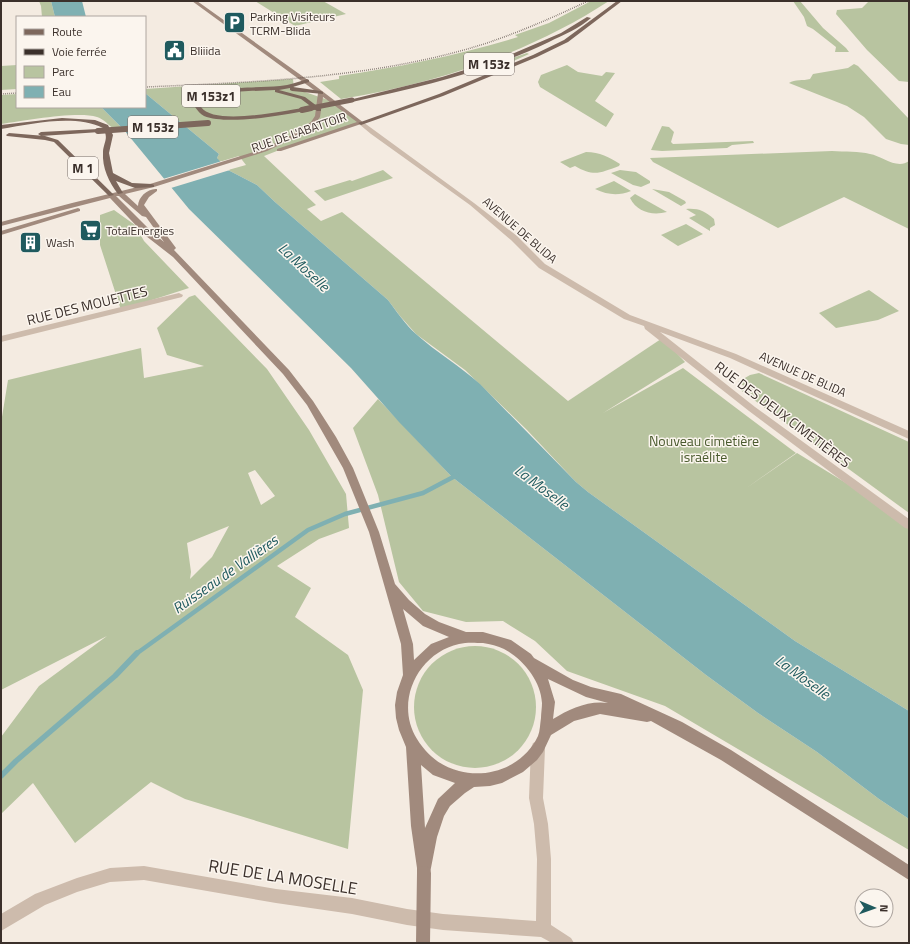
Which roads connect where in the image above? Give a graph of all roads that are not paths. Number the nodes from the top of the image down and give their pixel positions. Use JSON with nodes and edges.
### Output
{"nodes":[{"id":1,"x":194,"y":1,"type":"edge"},
{"id":2,"x":615,"y":1,"type":"edge"},
{"id":3,"x":620,"y":1,"type":"edge"},
{"id":4,"x":306,"y":81,"type":"junction"},
{"id":5,"x":284,"y":88,"type":"junction"},
{"id":6,"x":271,"y":90,"type":"junction"},
{"id":7,"x":321,"y":93,"type":"junction"},
{"id":8,"x":319,"y":110,"type":"junction"},
{"id":9,"x":249,"y":117,"type":"junction"},
{"id":10,"x":361,"y":123,"type":"junction"},
{"id":11,"x":1,"y":127,"type":"edge"},
{"id":12,"x":1,"y":135,"type":"edge"},
{"id":13,"x":9,"y":135,"type":"junction"},
{"id":14,"x":292,"y":137,"type":"junction"},
{"id":15,"x":243,"y":160,"type":"junction"},
{"id":16,"x":111,"y":175,"type":"junction"},
{"id":17,"x":153,"y":188,"type":"junction"},
{"id":18,"x":123,"y":196,"type":"junction"},
{"id":19,"x":113,"y":198,"type":"junction"},
{"id":20,"x":1,"y":224,"type":"edge"},
{"id":21,"x":160,"y":230,"type":"junction"},
{"id":22,"x":1,"y":233,"type":"edge"},
{"id":23,"x":176,"y":255,"type":"junction"},
{"id":24,"x":179,"y":295,"type":"dead end"},
{"id":25,"x":643,"y":323,"type":"junction"},
{"id":26,"x":1,"y":339,"type":"edge"},
{"id":27,"x":909,"y":435,"type":"edge"},
{"id":28,"x":909,"y":525,"type":"edge"},
{"id":29,"x":389,"y":582,"type":"junction"},
{"id":30,"x":464,"y":637,"type":"junction"},
{"id":31,"x":532,"y":662,"type":"junction"},
{"id":32,"x":409,"y":675,"type":"junction"},
{"id":33,"x":660,"y":718,"type":"junction"},
{"id":34,"x":546,"y":731,"type":"junction"},
{"id":35,"x":413,"y":746,"type":"junction"},
{"id":36,"x":538,"y":748,"type":"junction"},
{"id":37,"x":472,"y":781,"type":"junction"},
{"id":38,"x":424,"y":873,"type":"junction"},
{"id":39,"x":909,"y":873,"type":"edge"},
{"id":40,"x":1,"y":923,"type":"edge"},
{"id":41,"x":543,"y":929,"type":"junction"},
{"id":42,"x":423,"y":943,"type":"edge"},
{"id":43,"x":566,"y":943,"type":"edge"}],
"edges":[{"from":1,"to":4,"type":"main road","name":"AVENUE DE BLIDA"},
{"from":2,"to":9,"type":"main road","number":"M 153z","bridge":true},
{"from":3,"to":10,"type":"main road"},
{"from":4,"to":5,"type":"main road","number":"M 153z1"},
{"from":4,"to":7,"type":"main road","name":"AVENUE DE BLIDA"},
{"from":5,"to":6,"type":"main road","number":"M 153z1"},
{"from":5,"to":7,"type":"main road","number":"M 153z1"},
{"from":6,"to":8,"type":"main road","number":"M 153z1"},
{"from":6,"to":9,"type":"main road","number":"M 153z1"},
{"from":7,"to":8,"type":"main road","name":"RUE DE L'ABATTOIR"},
{"from":7,"to":10,"type":"main road","name":"AVENUE DE BLIDA"},
{"from":8,"to":14,"type":"main road","name":"RUE DE L'ABATTOIR"},
{"from":9,"to":13,"type":"main road","number":"M 153z","bridge":true},
{"from":10,"to":14,"type":"main road"},
{"from":10,"to":15,"type":"main road","name":"RUE DE L'ABATTOIR"},
{"from":10,"to":25,"type":"street","name":"AVENUE DE BLIDA"},
{"from":11,"to":16,"type":"main road","number":"M 1"},
{"from":12,"to":13,"type":"main road","number":"M 1"},
{"from":13,"to":19,"type":"main road","number":"M 1"},
{"from":14,"to":15,"type":"main road","name":"RUE DE L'ABATTOIR"},
{"from":15,"to":17,"type":"main road"},
{"from":16,"to":17,"type":"main road","number":"M 1"},
{"from":16,"to":18,"type":"main road","number":"M 1"},
{"from":17,"to":18,"type":"main road"},
{"from":17,"to":21,"type":"main road","number":"M 1"},
{"from":18,"to":19,"type":"main road"},
{"from":18,"to":21,"type":"main road","number":"M 1"},
{"from":19,"to":20,"type":"main road"},
{"from":19,"to":22,"type":"main road"},
{"from":19,"to":23,"type":"main road","number":"M 1"},
{"from":21,"to":23,"type":"main road","number":"M 1"},
{"from":23,"to":29,"type":"main road","number":"M 1"},
{"from":24,"to":26,"type":"street","name":"RUE DES MOUETTES"},
{"from":25,"to":27,"type":"street","name":"AVENUE DE BLIDA"},
{"from":25,"to":28,"type":"street","name":"RUE DES DEUX CIMETIÈRES"},
{"from":29,"to":30,"type":"main road","number":"M 1"},
{"from":29,"to":32,"type":"main road","number":"M 1"},
{"from":30,"to":31,"type":"main road"},
{"from":30,"to":32,"type":"main road"},
{"from":31,"to":33,"type":"main road"},
{"from":31,"to":34,"type":"main road"},
{"from":32,"to":35,"type":"main road"},
{"from":33,"to":34,"type":"main road"},
{"from":33,"to":39,"type":"main road"},
{"from":34,"to":36,"type":"main road"},
{"from":35,"to":37,"type":"main road"},
{"from":35,"to":38,"type":"main road"},
{"from":36,"to":37,"type":"main road"},
{"from":36,"to":41,"type":"street"},
{"from":37,"to":38,"type":"main road"},
{"from":38,"to":42,"type":"main road","bridge":true},
{"from":40,"to":41,"type":"street","name":"RUE DE LA MOSELLE"},
{"from":41,"to":43,"type":"street","name":"RUE DE LA MOSELLE"}]}
